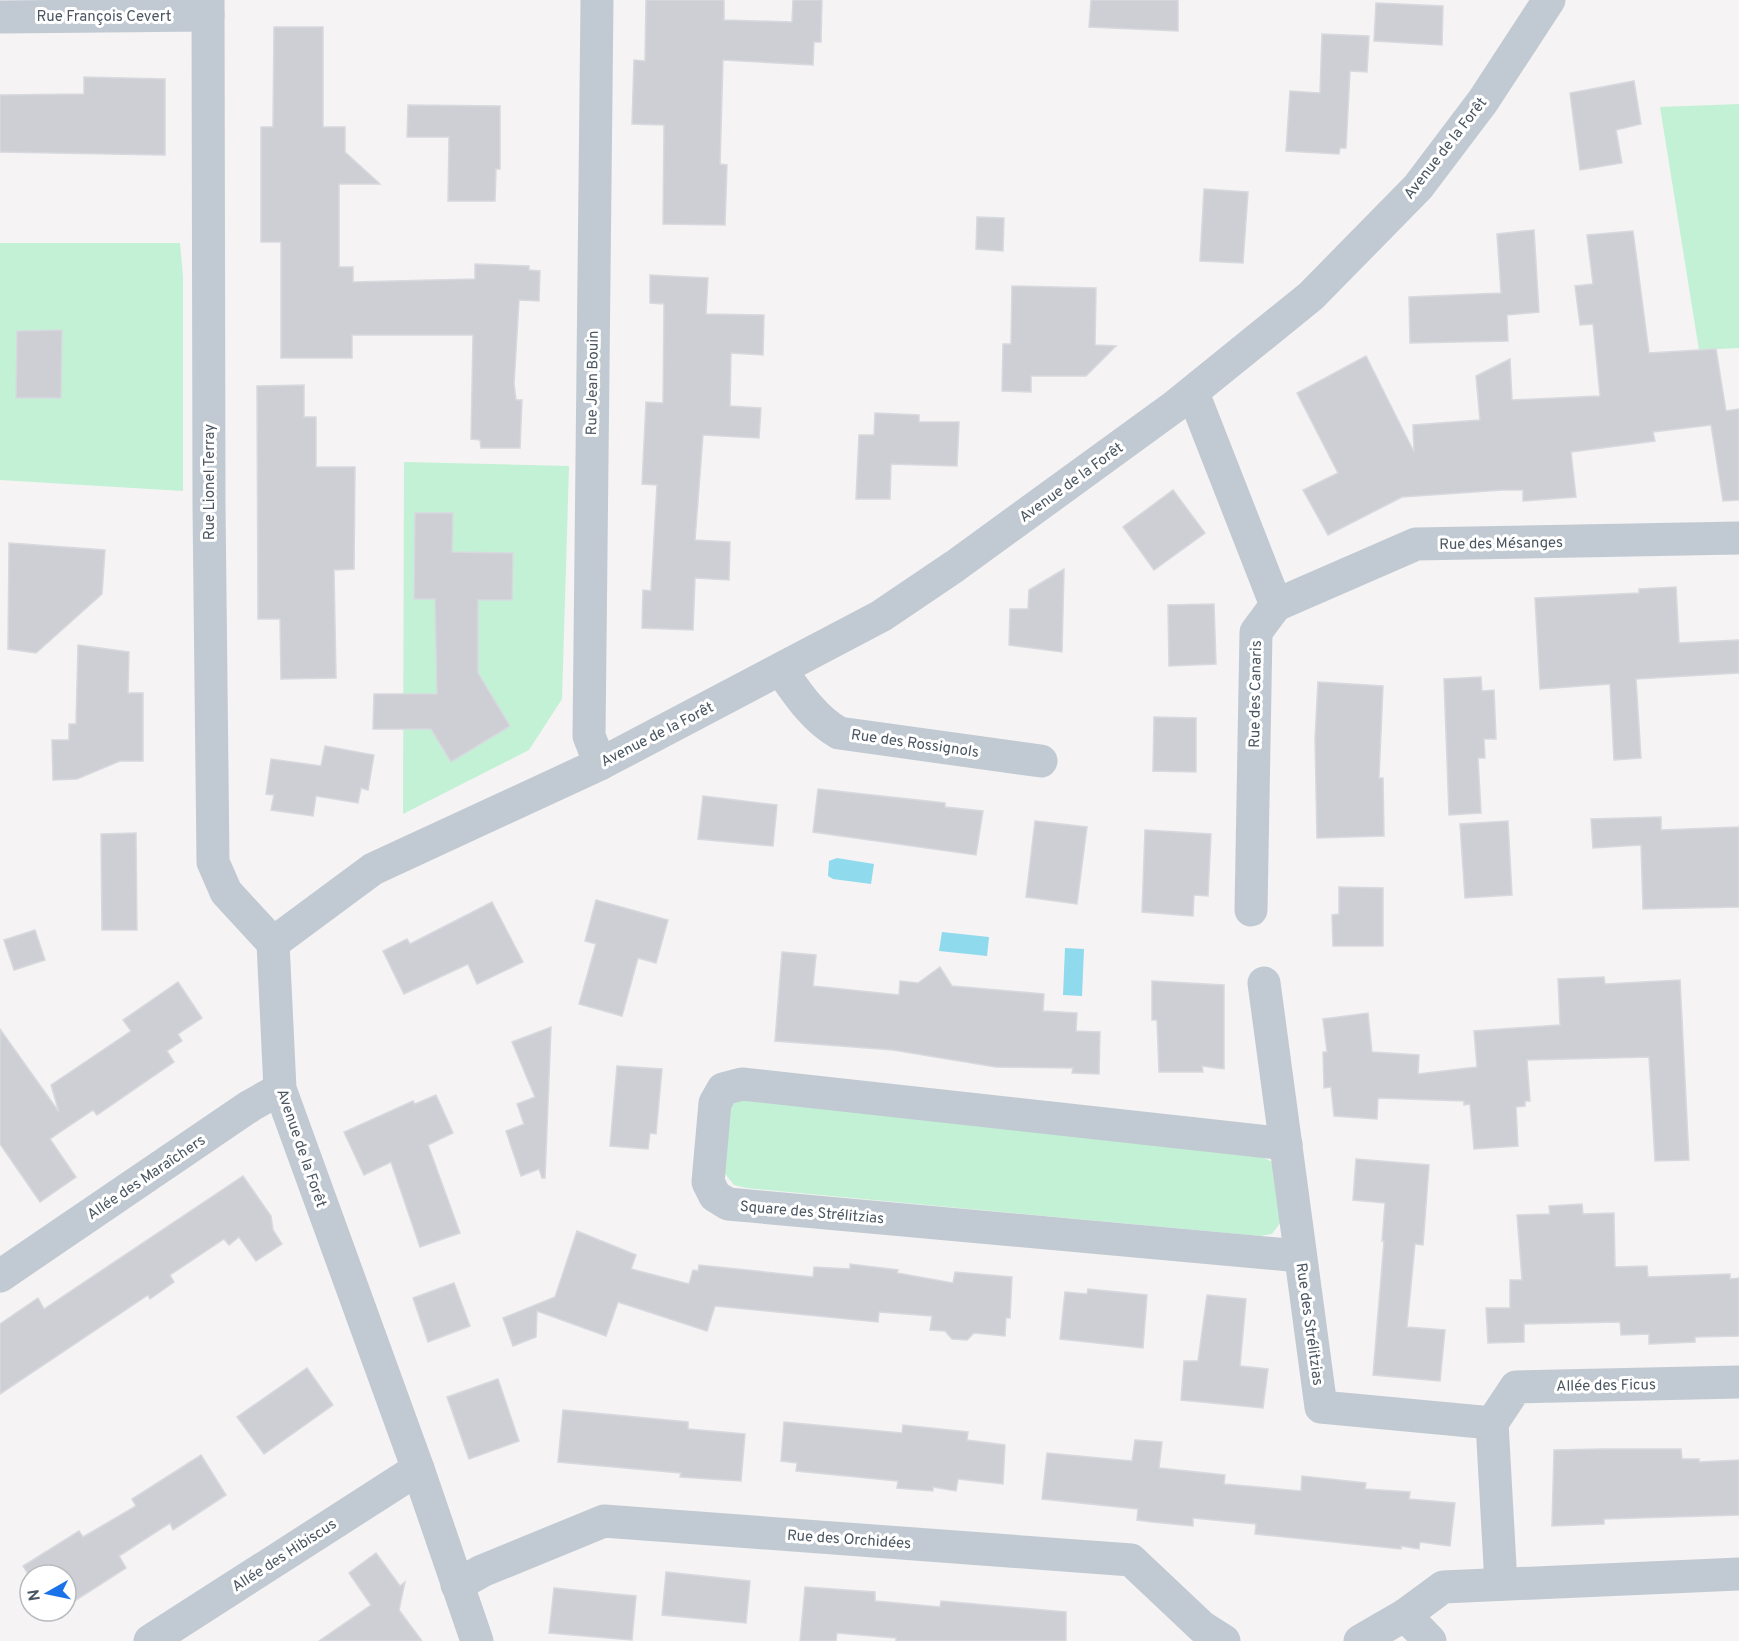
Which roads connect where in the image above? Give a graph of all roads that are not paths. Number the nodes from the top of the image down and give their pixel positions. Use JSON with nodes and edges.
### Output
{"nodes":[{"id":1,"x":597,"y":0,"type":"edge"},
{"id":2,"x":1549,"y":0,"type":"edge"},
{"id":3,"x":208,"y":8,"type":"edge"},
{"id":4,"x":0,"y":17,"type":"edge"},
{"id":5,"x":1193,"y":393,"type":"junction"},
{"id":6,"x":1739,"y":538,"type":"edge"},
{"id":7,"x":1276,"y":606,"type":"junction"},
{"id":8,"x":781,"y":670,"type":"junction"},
{"id":9,"x":1041,"y":761,"type":"dead end"},
{"id":10,"x":600,"y":764,"type":"junction"},
{"id":11,"x":1251,"y":910,"type":"dead end"},
{"id":12,"x":273,"y":943,"type":"junction"},
{"id":13,"x":1264,"y":983,"type":"dead end"},
{"id":14,"x":280,"y":1089,"type":"junction"},
{"id":15,"x":1286,"y":1144,"type":"junction"},
{"id":16,"x":1300,"y":1256,"type":"junction"},
{"id":17,"x":5,"y":1263,"type":"edge"},
{"id":18,"x":1739,"y":1382,"type":"edge"},
{"id":19,"x":1491,"y":1423,"type":"junction"},
{"id":20,"x":418,"y":1469,"type":"junction"},
{"id":21,"x":1739,"y":1574,"type":"edge"},
{"id":22,"x":1501,"y":1584,"type":"junction"},
{"id":23,"x":457,"y":1585,"type":"junction"},
{"id":24,"x":1405,"y":1615,"type":"junction"},
{"id":25,"x":150,"y":1641,"type":"edge"},
{"id":26,"x":477,"y":1641,"type":"edge"},
{"id":27,"x":1224,"y":1641,"type":"edge"},
{"id":28,"x":1360,"y":1641,"type":"edge"},
{"id":29,"x":1430,"y":1641,"type":"edge"}],
"edges":[{"from":1,"to":10,"type":"street","name":"Rue Jean Bouin"},
{"from":2,"to":5,"type":"street","name":"Avenue de la Forêt"},
{"from":3,"to":4,"type":"street","name":"Rue François Cevert"},
{"from":3,"to":12,"type":"street","name":"Rue Lionel Terray"},
{"from":5,"to":7,"type":"street"},
{"from":5,"to":8,"type":"street","name":"Avenue de la Forêt"},
{"from":6,"to":7,"type":"street","name":"Rue des Mésanges"},
{"from":7,"to":11,"type":"street","name":"Rue des Canaris"},
{"from":8,"to":9,"type":"street","name":"Rue des Rossignols"},
{"from":8,"to":10,"type":"street","name":"Avenue de la Forêt"},
{"from":10,"to":12,"type":"street","name":"Avenue de la Forêt"},
{"from":12,"to":14,"type":"street","name":"Avenue de la Forêt"},
{"from":13,"to":15,"type":"street","name":"Rue des Strélitzias"},
{"from":14,"to":17,"type":"street","name":"Allée des Maraîchers"},
{"from":14,"to":20,"type":"street","name":"Avenue de la Forêt"},
{"from":15,"to":16,"type":"street","name":"Rue des Strélitzias"},
{"from":15,"to":16,"type":"street","name":"Square des Strélitzias"},
{"from":16,"to":19,"type":"street","name":"Rue des Strélitzias"},
{"from":18,"to":19,"type":"street","name":"Allée des Ficus"},
{"from":19,"to":22,"type":"street"},
{"from":20,"to":23,"type":"street","name":"Avenue de la Forêt"},
{"from":20,"to":25,"type":"street","name":"Allée des Hibiscus"},
{"from":21,"to":22,"type":"street"},
{"from":22,"to":24,"type":"street"},
{"from":23,"to":26,"type":"street","name":"Avenue de la Forêt"},
{"from":23,"to":27,"type":"street","name":"Rue des Orchidées"},
{"from":24,"to":28,"type":"street"},
{"from":24,"to":29,"type":"street"}]}
